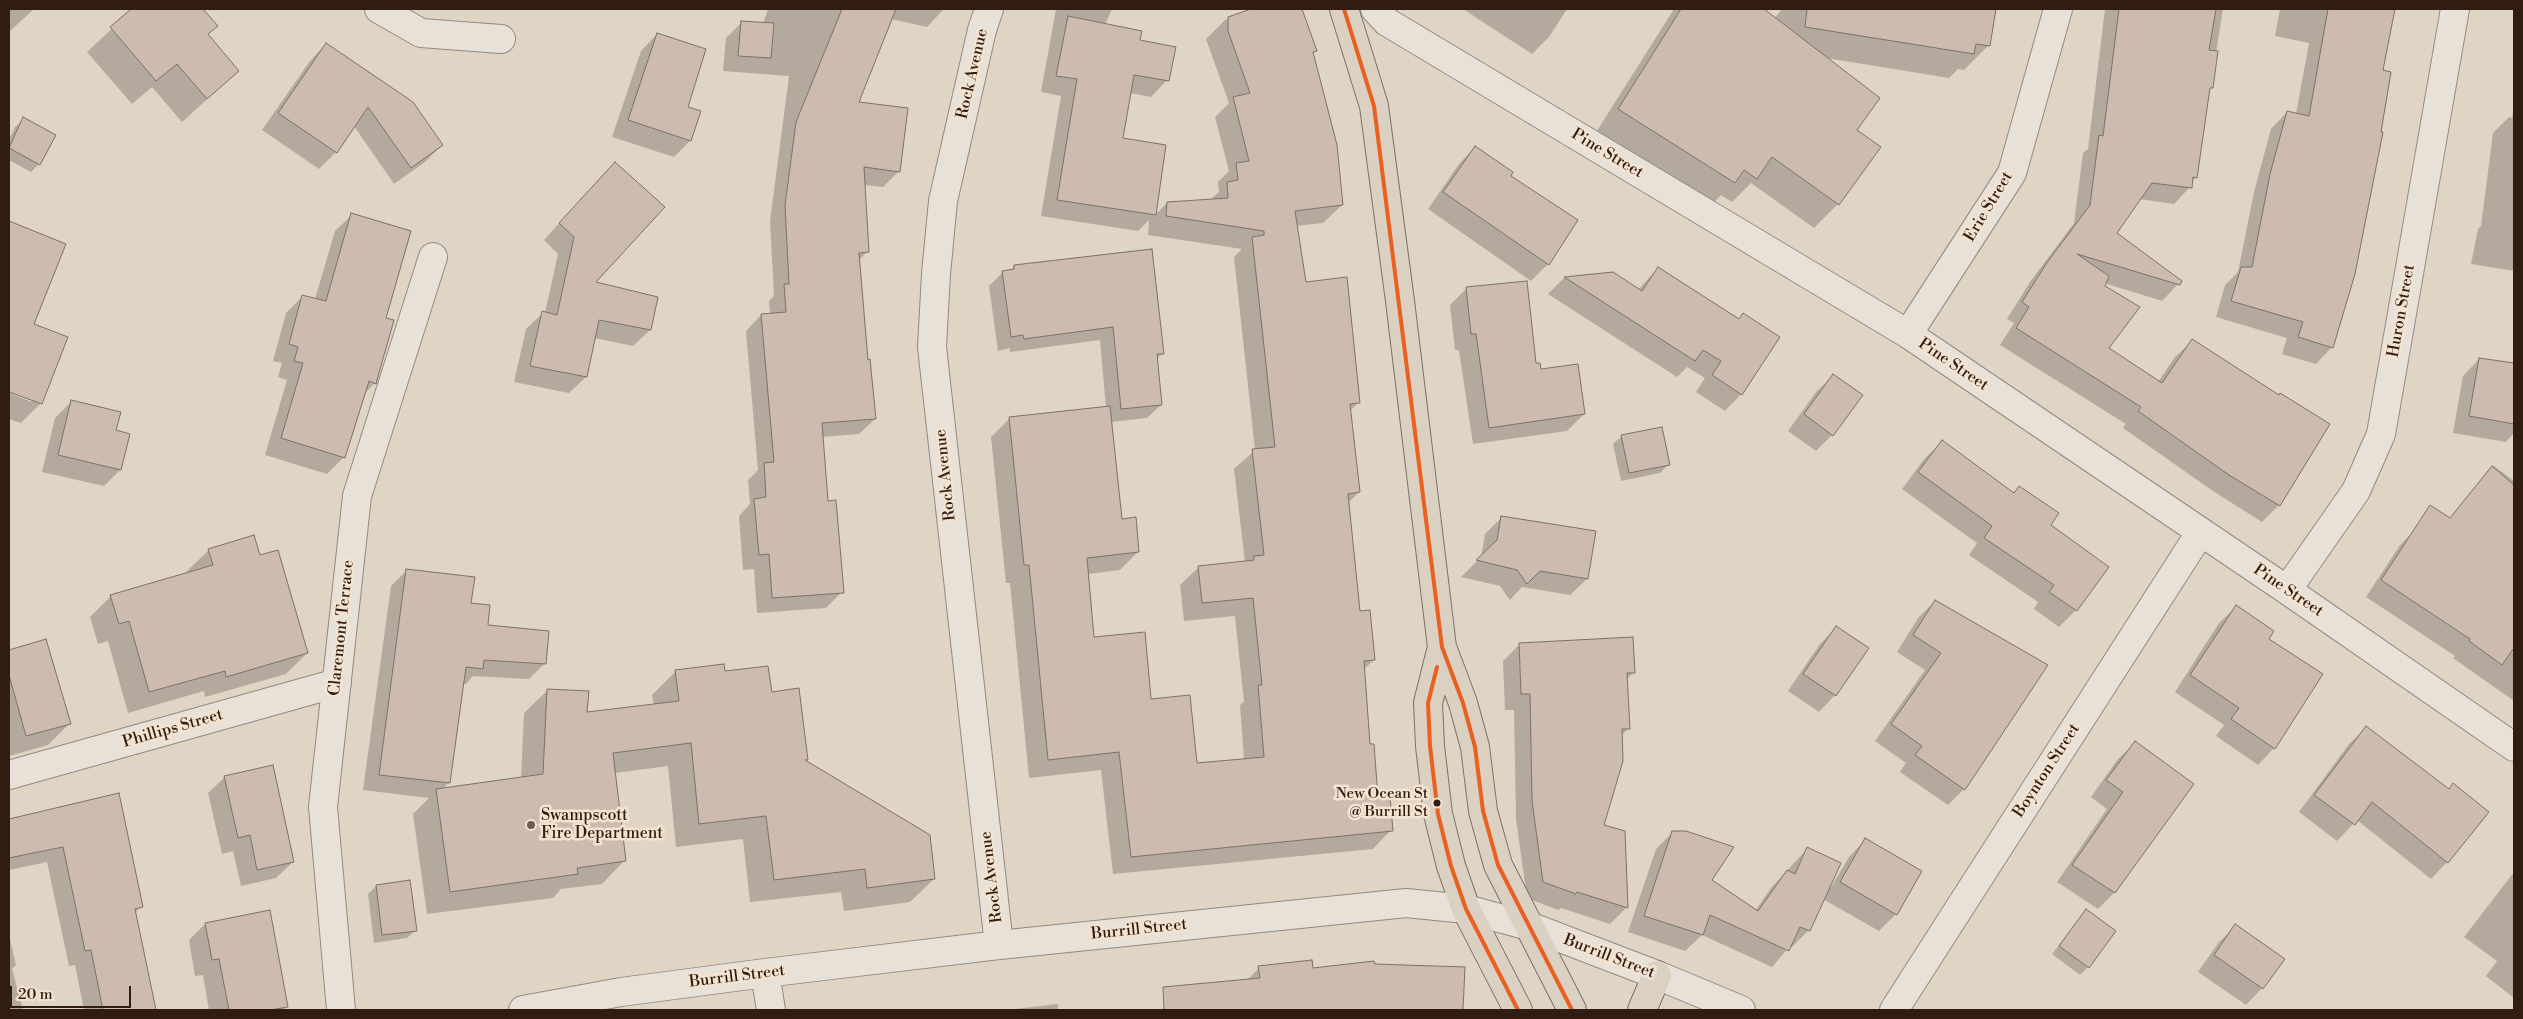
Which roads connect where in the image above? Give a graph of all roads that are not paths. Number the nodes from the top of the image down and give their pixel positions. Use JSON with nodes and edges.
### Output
{"nodes":[{"id":1,"x":379,"y":9,"type":"edge"},
{"id":2,"x":989,"y":9,"type":"edge"},
{"id":3,"x":1344,"y":9,"type":"edge"},
{"id":4,"x":1375,"y":9,"type":"edge"},
{"id":5,"x":2058,"y":9,"type":"edge"},
{"id":6,"x":2456,"y":9,"type":"edge"},
{"id":7,"x":501,"y":40,"type":"dead end"},
{"id":8,"x":433,"y":257,"type":"dead end"},
{"id":9,"x":1908,"y":334,"type":"junction"},
{"id":10,"x":2200,"y":533,"type":"junction"},
{"id":11,"x":2287,"y":590,"type":"junction"},
{"id":12,"x":1442,"y":647,"type":"junction"},
{"id":13,"x":336,"y":683,"type":"junction"},
{"id":14,"x":2514,"y":747,"type":"edge"},
{"id":15,"x":9,"y":775,"type":"edge"},
{"id":16,"x":1466,"y":909,"type":"junction"},
{"id":17,"x":1528,"y":926,"type":"junction"},
{"id":18,"x":999,"y":945,"type":"junction"},
{"id":19,"x":765,"y":973,"type":"junction"},
{"id":20,"x":1657,"y":975,"type":"junction"},
{"id":21,"x":341,"y":1010,"type":"edge"},
{"id":22,"x":523,"y":1010,"type":"edge"},
{"id":23,"x":771,"y":1010,"type":"edge"},
{"id":24,"x":1518,"y":1010,"type":"edge"},
{"id":25,"x":1572,"y":1010,"type":"edge"},
{"id":26,"x":1642,"y":1010,"type":"edge"},
{"id":27,"x":1740,"y":1010,"type":"edge"},
{"id":28,"x":1894,"y":1010,"type":"edge"}],
"edges":[{"from":1,"to":7,"type":"street"},
{"from":2,"to":18,"type":"street","name":"Rock Avenue"},
{"from":3,"to":12,"type":"highway"},
{"from":4,"to":9,"type":"street","name":"Pine Street"},
{"from":5,"to":9,"type":"street","name":"Erie Street"},
{"from":6,"to":11,"type":"street","name":"Huron Street"},
{"from":8,"to":13,"type":"street","name":"Claremont Terrace"},
{"from":9,"to":10,"type":"street","name":"Pine Street"},
{"from":10,"to":11,"type":"street","name":"Pine Street"},
{"from":10,"to":28,"type":"street","name":"Boynton Street"},
{"from":11,"to":14,"type":"street","name":"Pine Street"},
{"from":12,"to":16,"type":"highway"},
{"from":12,"to":17,"type":"highway"},
{"from":13,"to":15,"type":"street","name":"Phillips Street"},
{"from":13,"to":21,"type":"street","name":"Claremont Terrace"},
{"from":16,"to":17,"type":"street","name":"Burrill Street"},
{"from":16,"to":18,"type":"street","name":"Burrill Street"},
{"from":16,"to":24,"type":"highway"},
{"from":17,"to":20,"type":"street","name":"Burrill Street"},
{"from":17,"to":25,"type":"highway"},
{"from":18,"to":19,"type":"street","name":"Burrill Street"},
{"from":19,"to":22,"type":"street","name":"Burrill Street"},
{"from":19,"to":23,"type":"street"},
{"from":20,"to":26,"type":"highway"},
{"from":20,"to":27,"type":"street","name":"Burrill Street"}]}
